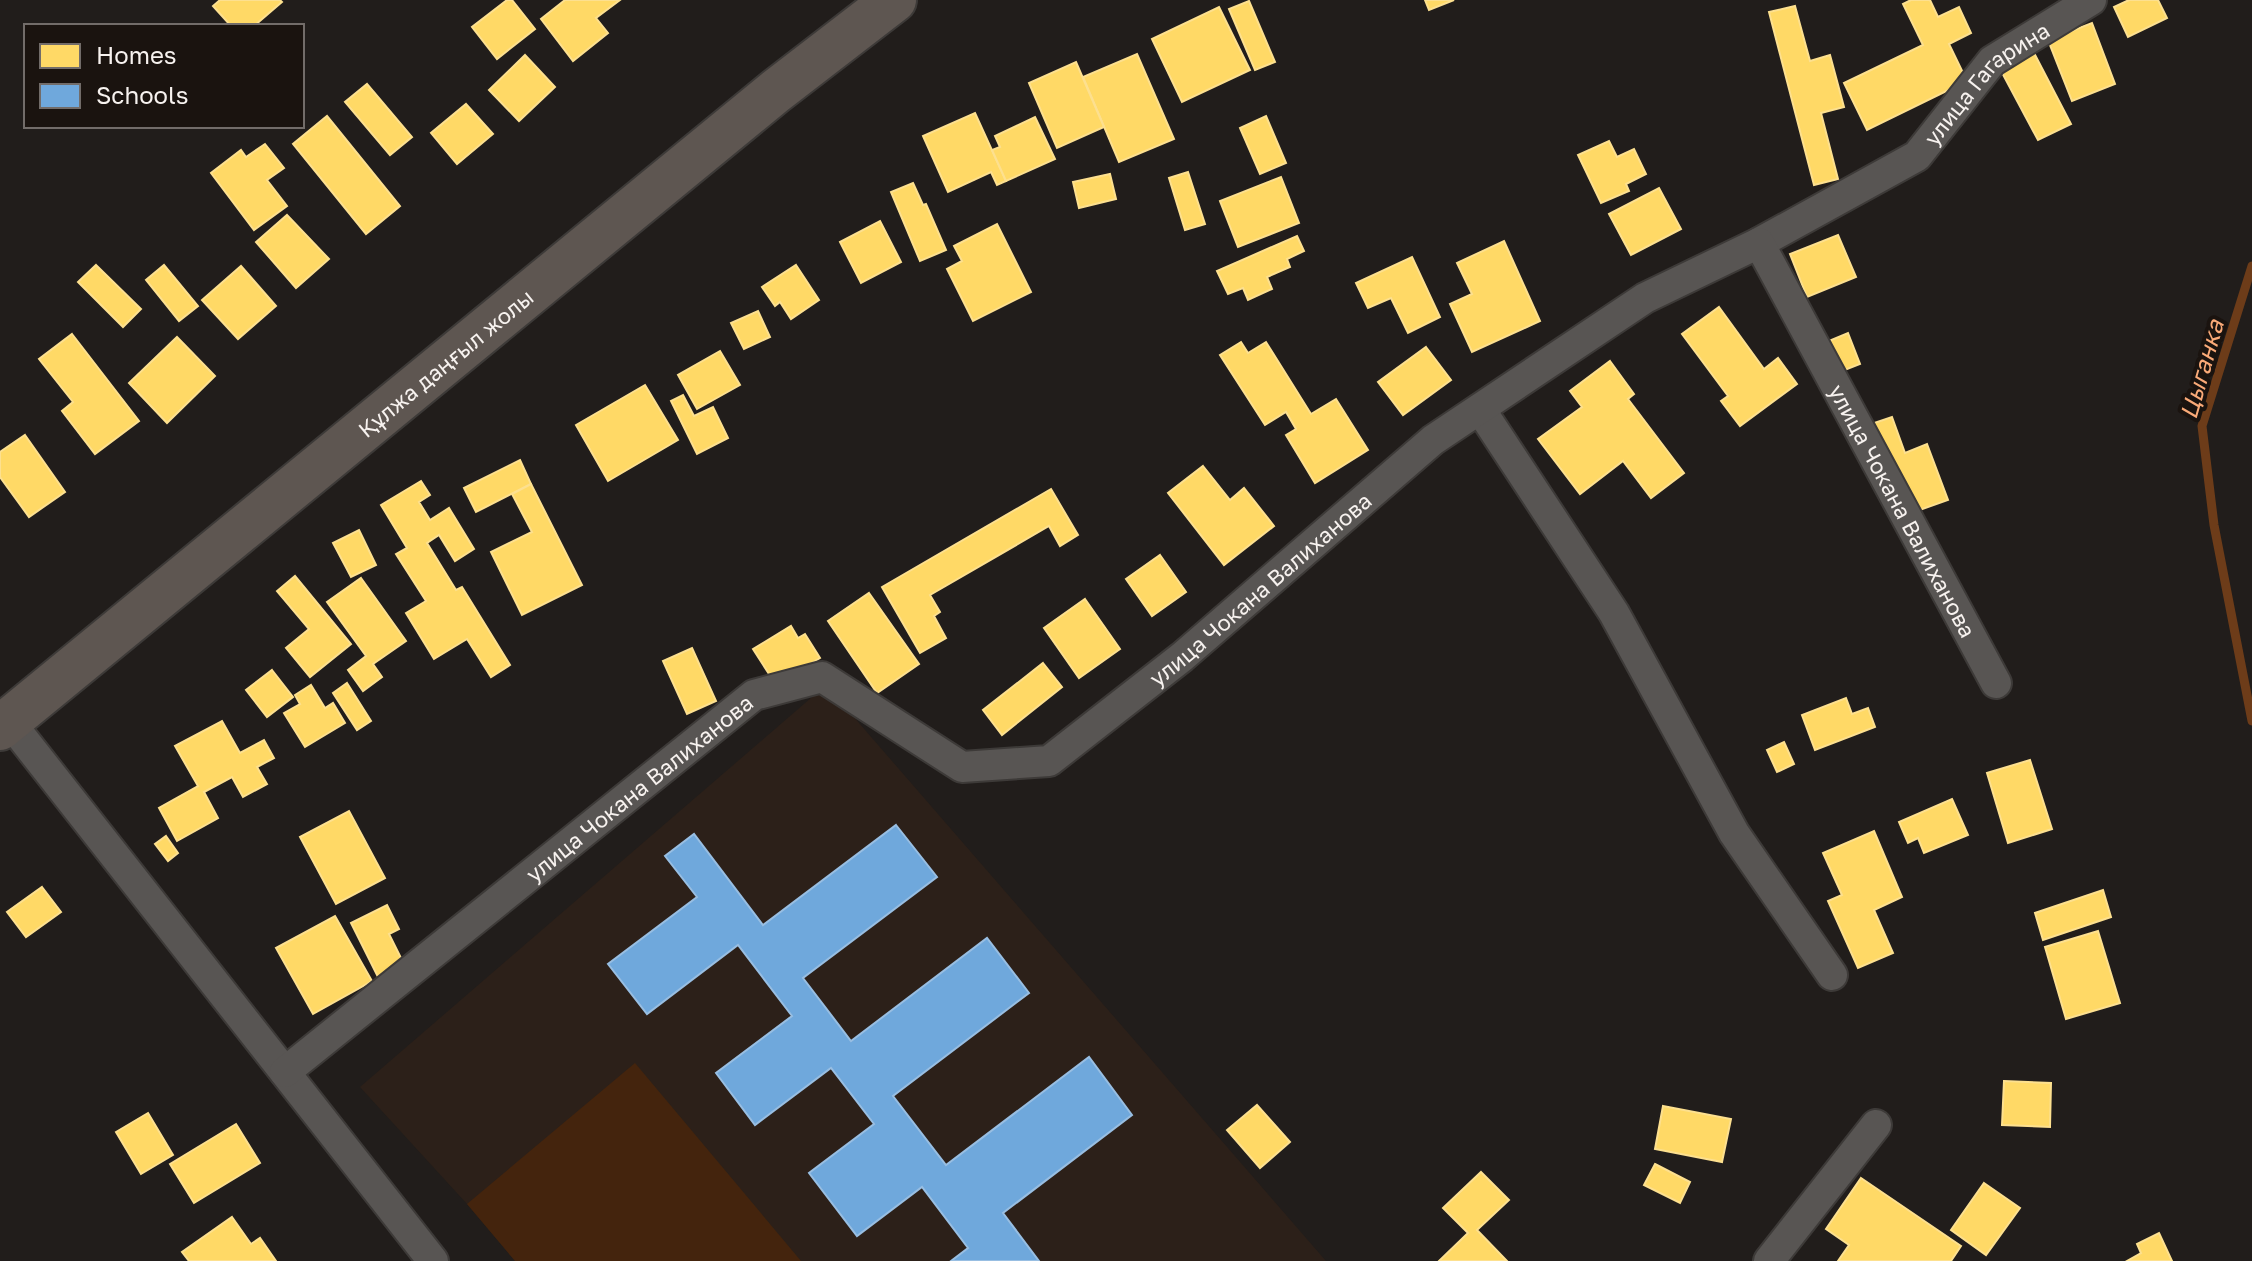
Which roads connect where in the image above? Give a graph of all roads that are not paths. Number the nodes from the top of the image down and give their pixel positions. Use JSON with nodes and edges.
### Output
{"nodes":[{"id":1,"x":894,"y":0,"type":"edge"},
{"id":2,"x":2091,"y":0,"type":"edge"},
{"id":3,"x":1759,"y":243,"type":"junction"},
{"id":4,"x":1480,"y":409,"type":"junction"},
{"id":5,"x":1996,"y":683,"type":"dead end"},
{"id":6,"x":4,"y":724,"type":"edge"},
{"id":7,"x":1832,"y":975,"type":"dead end"},
{"id":8,"x":285,"y":1072,"type":"junction"},
{"id":9,"x":1876,"y":1125,"type":"dead end"},
{"id":10,"x":433,"y":1261,"type":"edge"},
{"id":11,"x":1769,"y":1261,"type":"edge"}],
"edges":[{"from":1,"to":6,"type":"main road","name":"Құлжа даңғыл жолы"},
{"from":2,"to":3,"type":"street","name":"улица Гагарина"},
{"from":3,"to":4,"type":"street","name":"улица Чокана Валиханова"},
{"from":3,"to":5,"type":"street","name":"улица Чокана Валиханова"},
{"from":4,"to":7,"type":"street"},
{"from":4,"to":8,"type":"street","name":"улица Чокана Валиханова"},
{"from":6,"to":8,"type":"street"},
{"from":8,"to":10,"type":"street"},
{"from":9,"to":11,"type":"street"}]}
